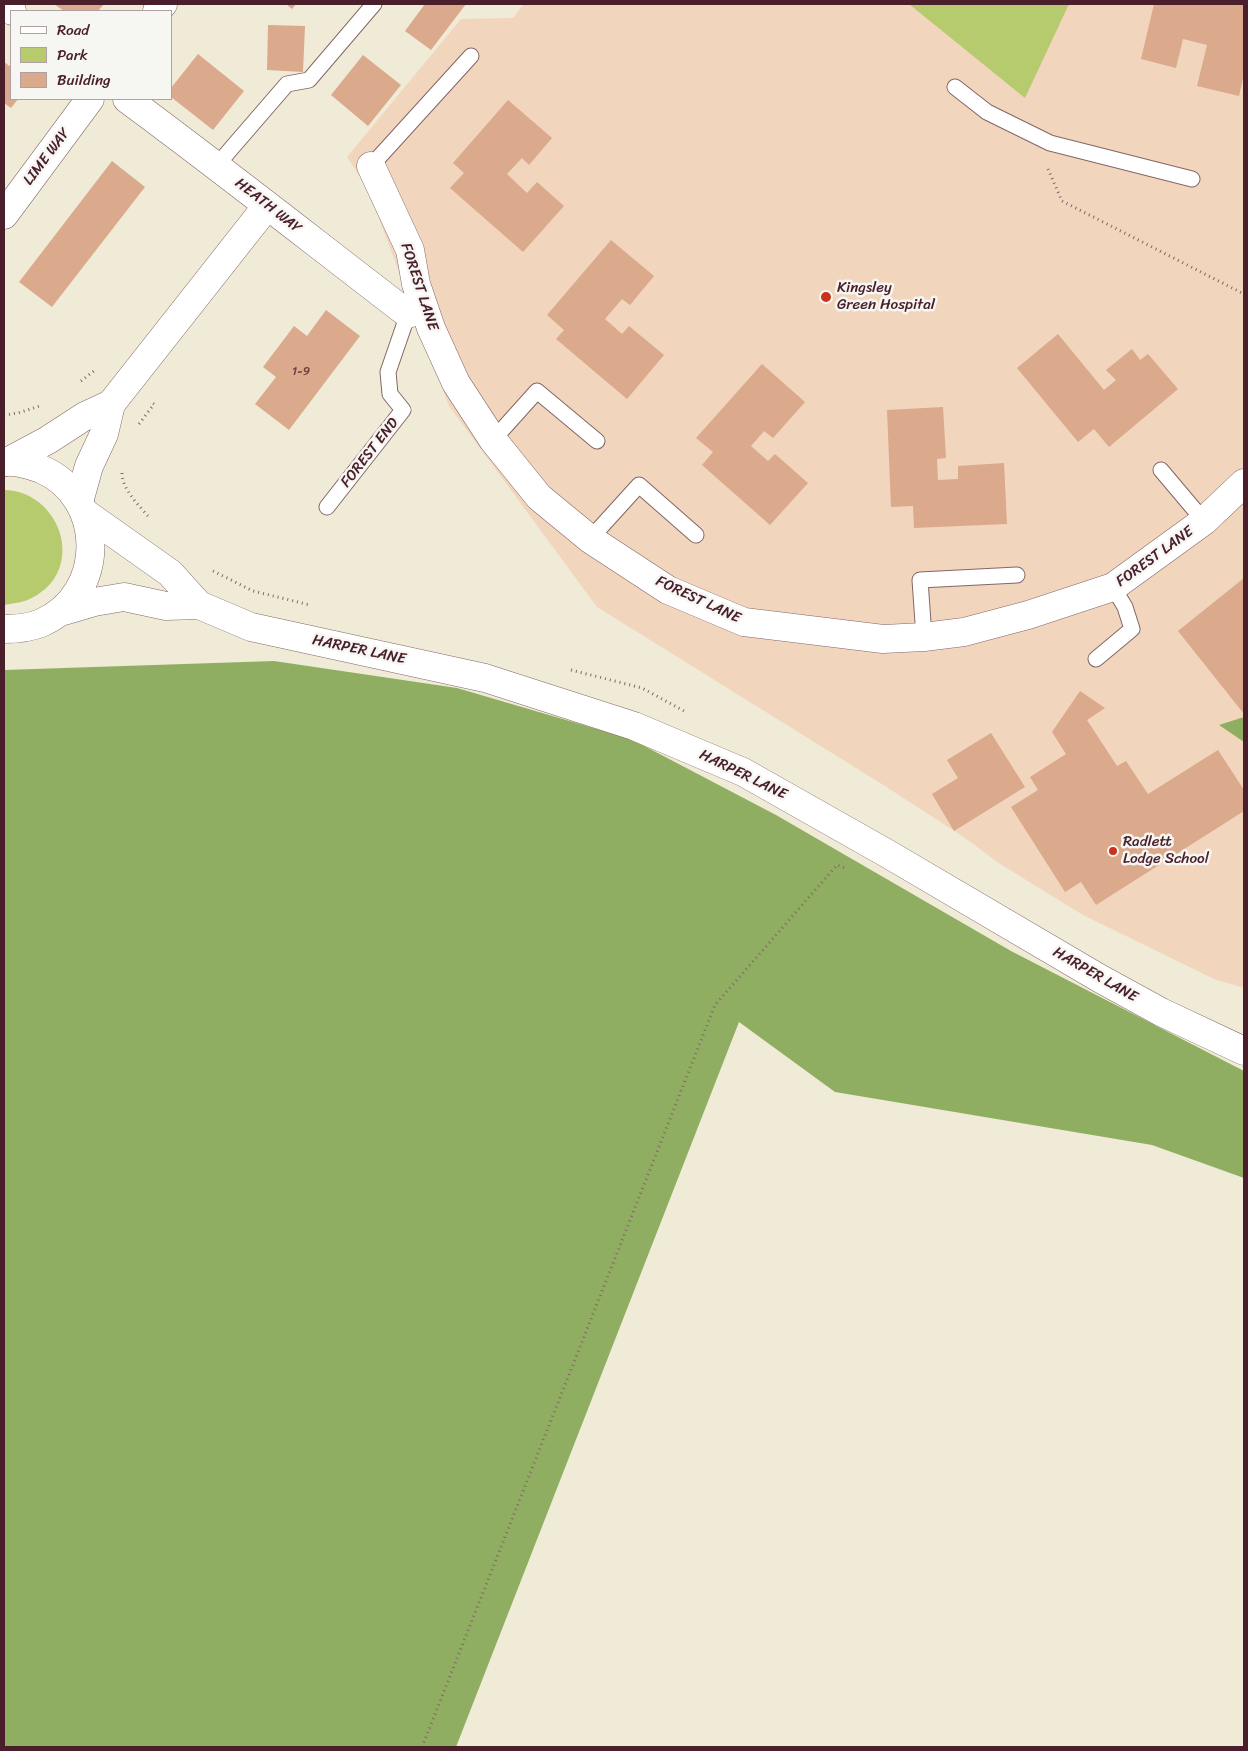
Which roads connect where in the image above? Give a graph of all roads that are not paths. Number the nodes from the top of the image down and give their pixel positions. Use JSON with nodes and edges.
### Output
{"nodes":[{"id":1,"x":374,"y":4,"type":"edge"},
{"id":2,"x":471,"y":56,"type":"dead end"},
{"id":3,"x":955,"y":87,"type":"dead end"},
{"id":4,"x":89,"y":100,"type":"edge"},
{"id":5,"x":128,"y":100,"type":"edge"},
{"id":6,"x":217,"y":165,"type":"junction"},
{"id":7,"x":371,"y":166,"type":"joint"},
{"id":8,"x":1192,"y":179,"type":"dead end"},
{"id":9,"x":267,"y":206,"type":"junction"},
{"id":10,"x":4,"y":214,"type":"edge"},
{"id":11,"x":408,"y":314,"type":"joint"},
{"id":12,"x":111,"y":404,"type":"junction"},
{"id":13,"x":493,"y":440,"type":"junction"},
{"id":14,"x":597,"y":441,"type":"dead end"},
{"id":15,"x":5,"y":462,"type":"edge"},
{"id":16,"x":1161,"y":470,"type":"dead end"},
{"id":17,"x":1244,"y":483,"type":"edge"},
{"id":18,"x":82,"y":507,"type":"junction"},
{"id":19,"x":327,"y":507,"type":"dead end"},
{"id":20,"x":1204,"y":521,"type":"junction"},
{"id":21,"x":696,"y":535,"type":"dead end"},
{"id":22,"x":590,"y":539,"type":"junction"},
{"id":23,"x":1017,"y":574,"type":"dead end"},
{"id":24,"x":1113,"y":587,"type":"junction"},
{"id":25,"x":198,"y":605,"type":"junction"},
{"id":26,"x":59,"y":612,"type":"junction"},
{"id":27,"x":4,"y":629,"type":"edge"},
{"id":28,"x":924,"y":637,"type":"junction"},
{"id":29,"x":1096,"y":659,"type":"dead end"},
{"id":30,"x":1244,"y":1051,"type":"edge"}],
"edges":[{"from":1,"to":6,"type":"lane"},
{"from":2,"to":7,"type":"lane"},
{"from":3,"to":8,"type":"lane"},
{"from":4,"to":10,"type":"street","name":"LIME WAY"},
{"from":5,"to":6,"type":"street","name":"HEATH WAY"},
{"from":6,"to":9,"type":"street","name":"HEATH WAY"},
{"from":7,"to":13,"type":"street","name":"FOREST LANE"},
{"from":9,"to":11,"type":"street","name":"HEATH WAY"},
{"from":9,"to":12,"type":"street"},
{"from":11,"to":19,"type":"lane","name":"FOREST END"},
{"from":12,"to":15,"type":"street"},
{"from":12,"to":18,"type":"street"},
{"from":13,"to":14,"type":"lane"},
{"from":13,"to":22,"type":"street","name":"FOREST LANE"},
{"from":15,"to":18,"type":"street"},
{"from":16,"to":20,"type":"lane"},
{"from":17,"to":20,"type":"street","name":"FOREST LANE"},
{"from":18,"to":25,"type":"street","name":"HARPER LANE"},
{"from":18,"to":26,"type":"street"},
{"from":20,"to":24,"type":"street","name":"FOREST LANE"},
{"from":21,"to":22,"type":"lane"},
{"from":22,"to":28,"type":"street","name":"FOREST LANE"},
{"from":23,"to":28,"type":"lane"},
{"from":24,"to":28,"type":"street","name":"FOREST LANE"},
{"from":24,"to":29,"type":"lane"},
{"from":25,"to":26,"type":"street","name":"HARPER LANE"},
{"from":25,"to":30,"type":"street","name":"HARPER LANE"},
{"from":26,"to":27,"type":"street"}]}
